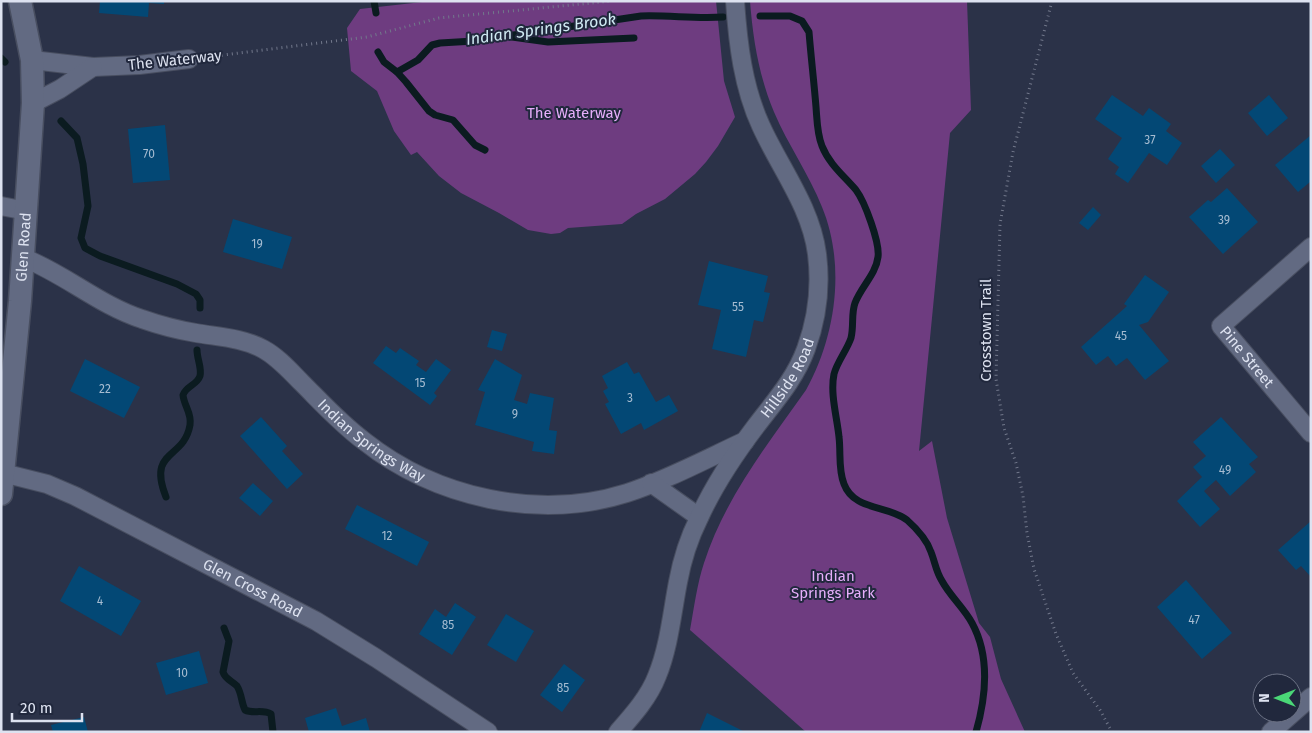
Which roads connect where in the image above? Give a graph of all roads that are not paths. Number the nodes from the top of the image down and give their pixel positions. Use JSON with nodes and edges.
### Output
{"nodes":[{"id":1,"x":20,"y":1,"type":"edge"},
{"id":2,"x":735,"y":1,"type":"edge"},
{"id":3,"x":189,"y":59,"type":"road end"},
{"id":4,"x":32,"y":60,"type":"junction"},
{"id":5,"x":93,"y":67,"type":"junction"},
{"id":6,"x":34,"y":103,"type":"junction"},
{"id":7,"x":1,"y":206,"type":"edge"},
{"id":8,"x":27,"y":211,"type":"junction"},
{"id":9,"x":1311,"y":248,"type":"edge"},
{"id":10,"x":24,"y":258,"type":"junction"},
{"id":11,"x":1311,"y":433,"type":"edge"},
{"id":12,"x":745,"y":441,"type":"junction"},
{"id":13,"x":2,"y":483,"type":"edge"},
{"id":14,"x":651,"y":484,"type":"junction"},
{"id":15,"x":699,"y":517,"type":"junction"},
{"id":16,"x":1311,"y":697,"type":"edge"},
{"id":17,"x":488,"y":732,"type":"edge"},
{"id":18,"x":618,"y":732,"type":"edge"},
{"id":19,"x":1271,"y":732,"type":"edge"}],
"edges":[{"from":1,"to":4,"type":"street","name":"Glen Road"},
{"from":2,"to":12,"type":"street","name":"Hillside Road"},
{"from":3,"to":5,"type":"street","name":"The Waterway"},
{"from":4,"to":5,"type":"street","name":"The Waterway"},
{"from":4,"to":6,"type":"street","name":"Glen Road"},
{"from":5,"to":6,"type":"street"},
{"from":6,"to":8,"type":"street","name":"Glen Road"},
{"from":7,"to":8,"type":"street"},
{"from":8,"to":10,"type":"street","name":"Glen Road"},
{"from":9,"to":11,"type":"street","name":"Pine Street"},
{"from":10,"to":13,"type":"street","name":"Glen Road"},
{"from":10,"to":14,"type":"street","name":"Indian Springs Way"},
{"from":12,"to":14,"type":"street","name":"Indian Springs Way"},
{"from":12,"to":15,"type":"street","name":"Hillside Road"},
{"from":13,"to":17,"type":"street","name":"Glen Cross Road"},
{"from":14,"to":15,"type":"street"},
{"from":15,"to":18,"type":"street","name":"Hillside Road"},
{"from":16,"to":19,"type":"street"}]}
